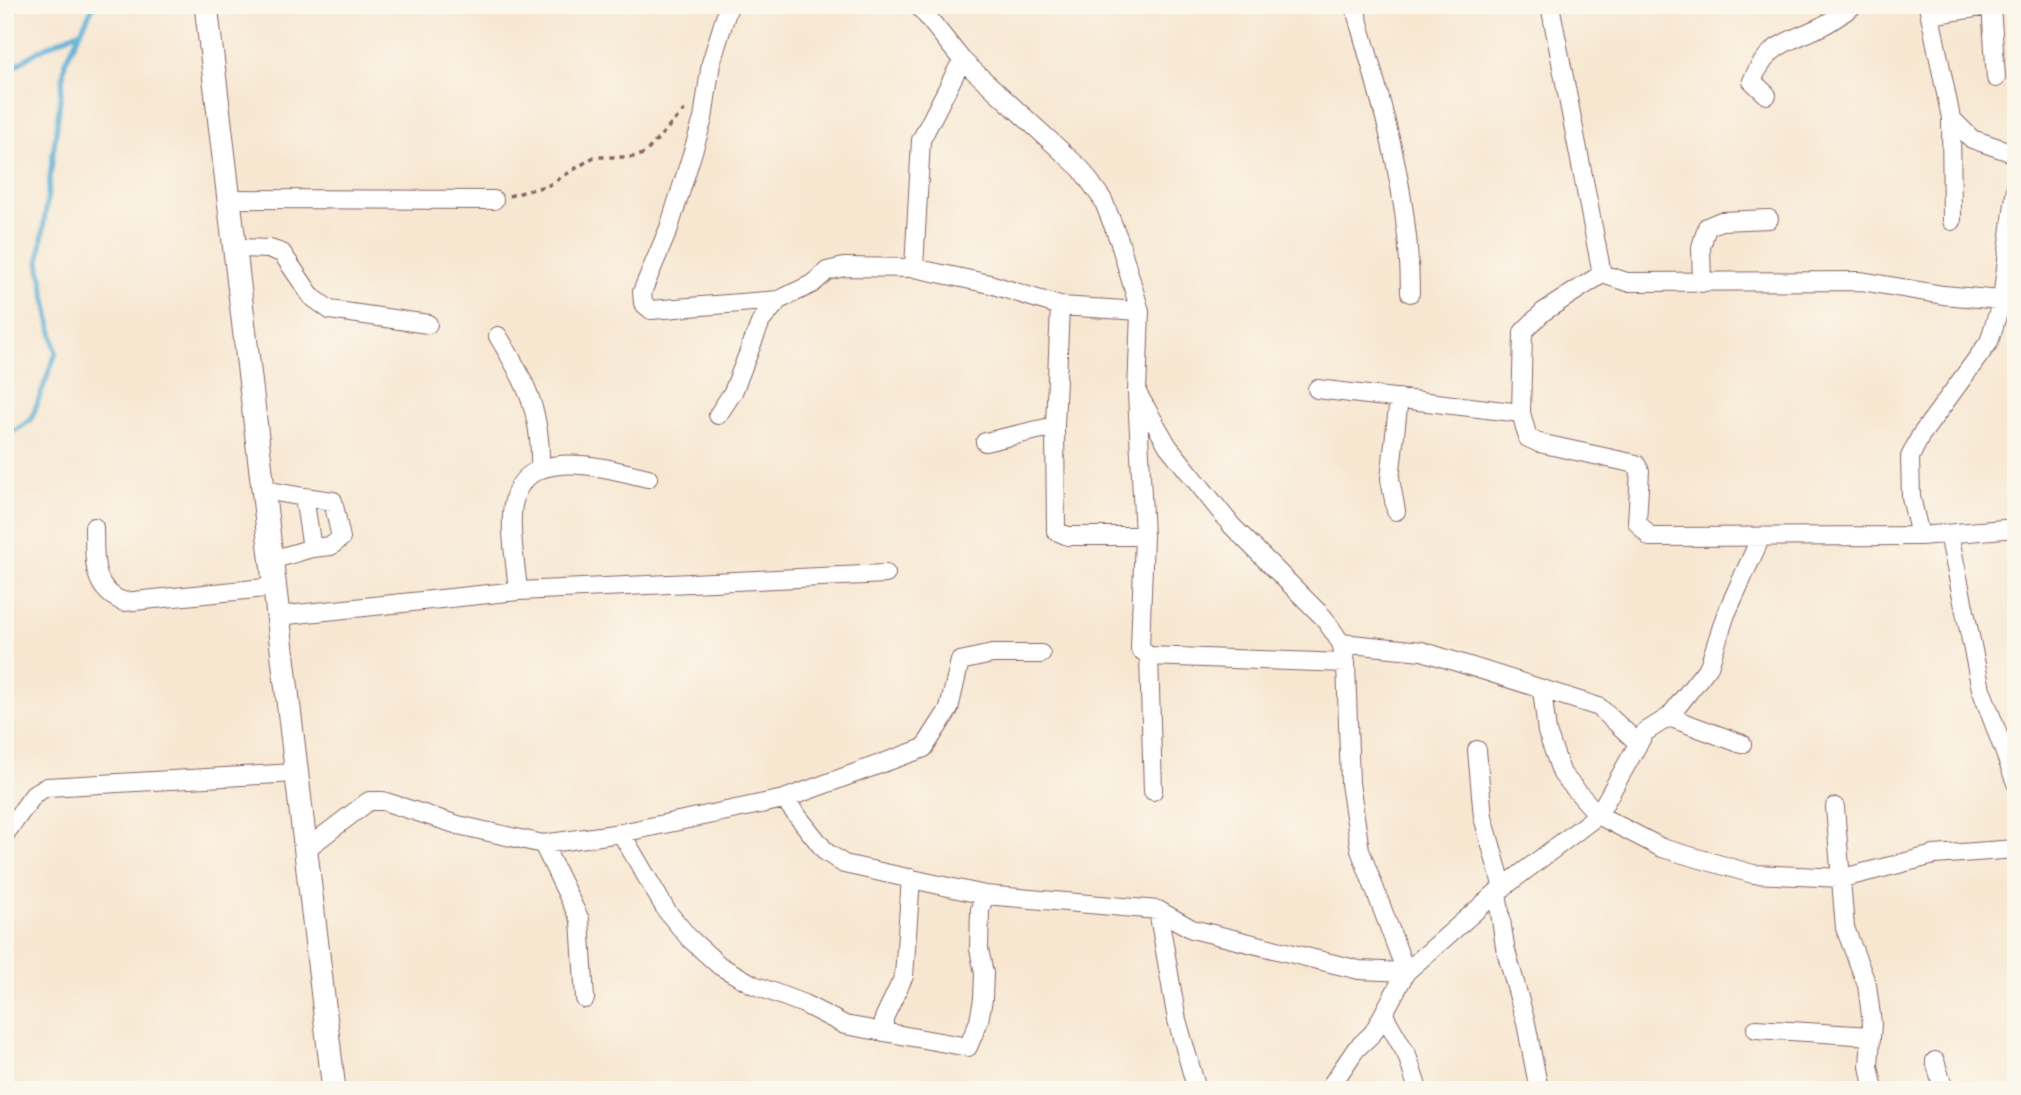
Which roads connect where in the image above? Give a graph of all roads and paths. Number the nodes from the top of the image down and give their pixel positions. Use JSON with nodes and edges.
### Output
{"nodes":[{"id":1,"x":206,"y":5,"type":"edge"},
{"id":2,"x":729,"y":5,"type":"edge"},
{"id":3,"x":918,"y":5,"type":"edge"},
{"id":4,"x":1354,"y":5,"type":"edge"},
{"id":5,"x":1550,"y":5,"type":"edge"},
{"id":6,"x":1854,"y":5,"type":"edge"},
{"id":7,"x":1992,"y":6,"type":"edge"},
{"id":8,"x":1929,"y":10,"type":"edge"},
{"id":9,"x":962,"y":60,"type":"junction"},
{"id":10,"x":1996,"y":78,"type":"dead end"},
{"id":11,"x":708,"y":83,"type":"junction"},
{"id":12,"x":1767,"y":95,"type":"dead end"},
{"id":13,"x":1951,"y":118,"type":"junction"},
{"id":14,"x":2016,"y":154,"type":"edge"},
{"id":15,"x":2016,"y":187,"type":"edge"},
{"id":16,"x":230,"y":199,"type":"junction"},
{"id":17,"x":494,"y":200,"type":"joint"},
{"id":18,"x":1769,"y":219,"type":"dead end"},
{"id":19,"x":1952,"y":221,"type":"dead end"},
{"id":20,"x":237,"y":248,"type":"junction"},
{"id":21,"x":914,"y":268,"type":"junction"},
{"id":22,"x":1602,"y":274,"type":"junction"},
{"id":23,"x":1702,"y":283,"type":"junction"},
{"id":24,"x":1410,"y":293,"type":"dead end"},
{"id":25,"x":779,"y":300,"type":"junction"},
{"id":26,"x":2002,"y":300,"type":"junction"},
{"id":27,"x":1060,"y":306,"type":"junction"},
{"id":28,"x":1140,"y":311,"type":"junction"},
{"id":29,"x":428,"y":324,"type":"dead end"},
{"id":30,"x":498,"y":336,"type":"dead end"},
{"id":31,"x":1318,"y":388,"type":"dead end"},
{"id":32,"x":1137,"y":393,"type":"junction"},
{"id":33,"x":1399,"y":398,"type":"junction"},
{"id":34,"x":1521,"y":413,"type":"junction"},
{"id":35,"x":718,"y":415,"type":"dead end"},
{"id":36,"x":1055,"y":426,"type":"junction"},
{"id":37,"x":985,"y":442,"type":"dead end"},
{"id":38,"x":540,"y":469,"type":"junction"},
{"id":39,"x":648,"y":478,"type":"dead end"},
{"id":40,"x":264,"y":490,"type":"junction"},
{"id":41,"x":304,"y":497,"type":"junction"},
{"id":42,"x":1396,"y":511,"type":"dead end"},
{"id":43,"x":94,"y":527,"type":"dead end"},
{"id":44,"x":2016,"y":528,"type":"edge"},
{"id":45,"x":1949,"y":534,"type":"junction"},
{"id":46,"x":1144,"y":536,"type":"junction"},
{"id":47,"x":1920,"y":536,"type":"junction"},
{"id":48,"x":1760,"y":539,"type":"junction"},
{"id":49,"x":312,"y":548,"type":"junction"},
{"id":50,"x":272,"y":561,"type":"junction"},
{"id":51,"x":886,"y":574,"type":"dead end"},
{"id":52,"x":275,"y":587,"type":"junction"},
{"id":53,"x":517,"y":591,"type":"junction"},
{"id":54,"x":278,"y":616,"type":"junction"},
{"id":55,"x":1341,"y":642,"type":"junction"},
{"id":56,"x":1041,"y":654,"type":"dead end"},
{"id":57,"x":1149,"y":656,"type":"junction"},
{"id":58,"x":1346,"y":663,"type":"junction"},
{"id":59,"x":1542,"y":689,"type":"junction"},
{"id":60,"x":1669,"y":717,"type":"junction"},
{"id":61,"x":1638,"y":743,"type":"junction"},
{"id":62,"x":1742,"y":744,"type":"dead end"},
{"id":63,"x":1477,"y":750,"type":"dead end"},
{"id":64,"x":296,"y":774,"type":"junction"},
{"id":65,"x":2016,"y":783,"type":"edge"},
{"id":66,"x":1153,"y":791,"type":"dead end"},
{"id":67,"x":784,"y":799,"type":"junction"},
{"id":68,"x":1835,"y":807,"type":"dead end"},
{"id":69,"x":1598,"y":815,"type":"junction"},
{"id":70,"x":621,"y":833,"type":"junction"},
{"id":71,"x":5,"y":834,"type":"edge"},
{"id":72,"x":543,"y":844,"type":"junction"},
{"id":73,"x":306,"y":849,"type":"junction"},
{"id":74,"x":2016,"y":849,"type":"edge"},
{"id":75,"x":911,"y":878,"type":"junction"},
{"id":76,"x":1843,"y":878,"type":"junction"},
{"id":77,"x":1500,"y":890,"type":"junction"},
{"id":78,"x":985,"y":895,"type":"junction"},
{"id":79,"x":1158,"y":909,"type":"junction"},
{"id":80,"x":1406,"y":972,"type":"junction"},
{"id":81,"x":585,"y":999,"type":"dead end"},
{"id":82,"x":1384,"y":1015,"type":"junction"},
{"id":83,"x":1756,"y":1029,"type":"dead end"},
{"id":84,"x":884,"y":1030,"type":"junction"},
{"id":85,"x":1871,"y":1036,"type":"junction"},
{"id":86,"x":1935,"y":1060,"type":"dead end"},
{"id":87,"x":334,"y":1090,"type":"edge"},
{"id":88,"x":1197,"y":1090,"type":"edge"},
{"id":89,"x":1328,"y":1090,"type":"edge"},
{"id":90,"x":1418,"y":1090,"type":"edge"},
{"id":91,"x":1539,"y":1090,"type":"edge"},
{"id":92,"x":1874,"y":1090,"type":"edge"},
{"id":93,"x":1944,"y":1090,"type":"edge"}],
"edges":[{"from":1,"to":16,"type":"main road"},
{"from":2,"to":11,"type":"street"},
{"from":3,"to":9,"type":"street"},
{"from":4,"to":24,"type":"street"},
{"from":5,"to":22,"type":"street"},
{"from":6,"to":12,"type":"street"},
{"from":7,"to":8,"type":"street"},
{"from":7,"to":10,"type":"street"},
{"from":8,"to":13,"type":"street"},
{"from":9,"to":21,"type":"street"},
{"from":9,"to":28,"type":"street"},
{"from":11,"to":17,"type":"path"},
{"from":11,"to":25,"type":"street"},
{"from":13,"to":14,"type":"street"},
{"from":13,"to":19,"type":"street"},
{"from":15,"to":26,"type":"street"},
{"from":16,"to":17,"type":"street"},
{"from":16,"to":20,"type":"main road"},
{"from":18,"to":23,"type":"street"},
{"from":20,"to":29,"type":"street"},
{"from":20,"to":40,"type":"main road"},
{"from":21,"to":25,"type":"street"},
{"from":21,"to":27,"type":"street"},
{"from":22,"to":23,"type":"street"},
{"from":22,"to":34,"type":"street"},
{"from":23,"to":26,"type":"street"},
{"from":25,"to":35,"type":"street"},
{"from":26,"to":47,"type":"street"},
{"from":27,"to":28,"type":"street"},
{"from":27,"to":36,"type":"street"},
{"from":28,"to":32,"type":"street"},
{"from":30,"to":38,"type":"street"},
{"from":31,"to":33,"type":"street"},
{"from":32,"to":46,"type":"street"},
{"from":32,"to":55,"type":"street"},
{"from":33,"to":34,"type":"street"},
{"from":33,"to":42,"type":"street"},
{"from":34,"to":48,"type":"street"},
{"from":36,"to":37,"type":"street"},
{"from":36,"to":46,"type":"street"},
{"from":38,"to":39,"type":"street"},
{"from":38,"to":53,"type":"street"},
{"from":40,"to":41,"type":"street"},
{"from":40,"to":50,"type":"main road"},
{"from":41,"to":49,"type":"street"},
{"from":41,"to":49,"type":"street"},
{"from":43,"to":52,"type":"street"},
{"from":44,"to":45,"type":"street"},
{"from":45,"to":47,"type":"street"},
{"from":45,"to":65,"type":"street"},
{"from":46,"to":57,"type":"street"},
{"from":47,"to":48,"type":"street"},
{"from":48,"to":60,"type":"street"},
{"from":49,"to":50,"type":"street"},
{"from":50,"to":52,"type":"main road"},
{"from":51,"to":53,"type":"street"},
{"from":52,"to":54,"type":"main road"},
{"from":53,"to":54,"type":"street"},
{"from":54,"to":64,"type":"main road"},
{"from":55,"to":58,"type":"street"},
{"from":55,"to":59,"type":"street"},
{"from":56,"to":67,"type":"street"},
{"from":57,"to":58,"type":"street"},
{"from":57,"to":66,"type":"street"},
{"from":58,"to":80,"type":"street"},
{"from":59,"to":61,"type":"street"},
{"from":59,"to":69,"type":"street"},
{"from":60,"to":61,"type":"street"},
{"from":60,"to":62,"type":"street"},
{"from":61,"to":69,"type":"street"},
{"from":63,"to":77,"type":"street"},
{"from":64,"to":71,"type":"street"},
{"from":64,"to":73,"type":"main road"},
{"from":67,"to":70,"type":"street"},
{"from":67,"to":75,"type":"street"},
{"from":68,"to":76,"type":"street"},
{"from":69,"to":76,"type":"street"},
{"from":69,"to":77,"type":"street"},
{"from":70,"to":72,"type":"street"},
{"from":70,"to":84,"type":"street"},
{"from":72,"to":73,"type":"street"},
{"from":72,"to":81,"type":"street"},
{"from":73,"to":87,"type":"main road"},
{"from":74,"to":76,"type":"street"},
{"from":75,"to":78,"type":"street"},
{"from":75,"to":84,"type":"street"},
{"from":76,"to":85,"type":"street"},
{"from":77,"to":80,"type":"street"},
{"from":77,"to":91,"type":"street"},
{"from":78,"to":79,"type":"street"},
{"from":78,"to":84,"type":"street"},
{"from":79,"to":80,"type":"street"},
{"from":79,"to":88,"type":"street"},
{"from":80,"to":82,"type":"street"},
{"from":82,"to":89,"type":"street"},
{"from":82,"to":90,"type":"street"},
{"from":83,"to":85,"type":"street"},
{"from":85,"to":92,"type":"street"},
{"from":86,"to":93,"type":"street"}]}
